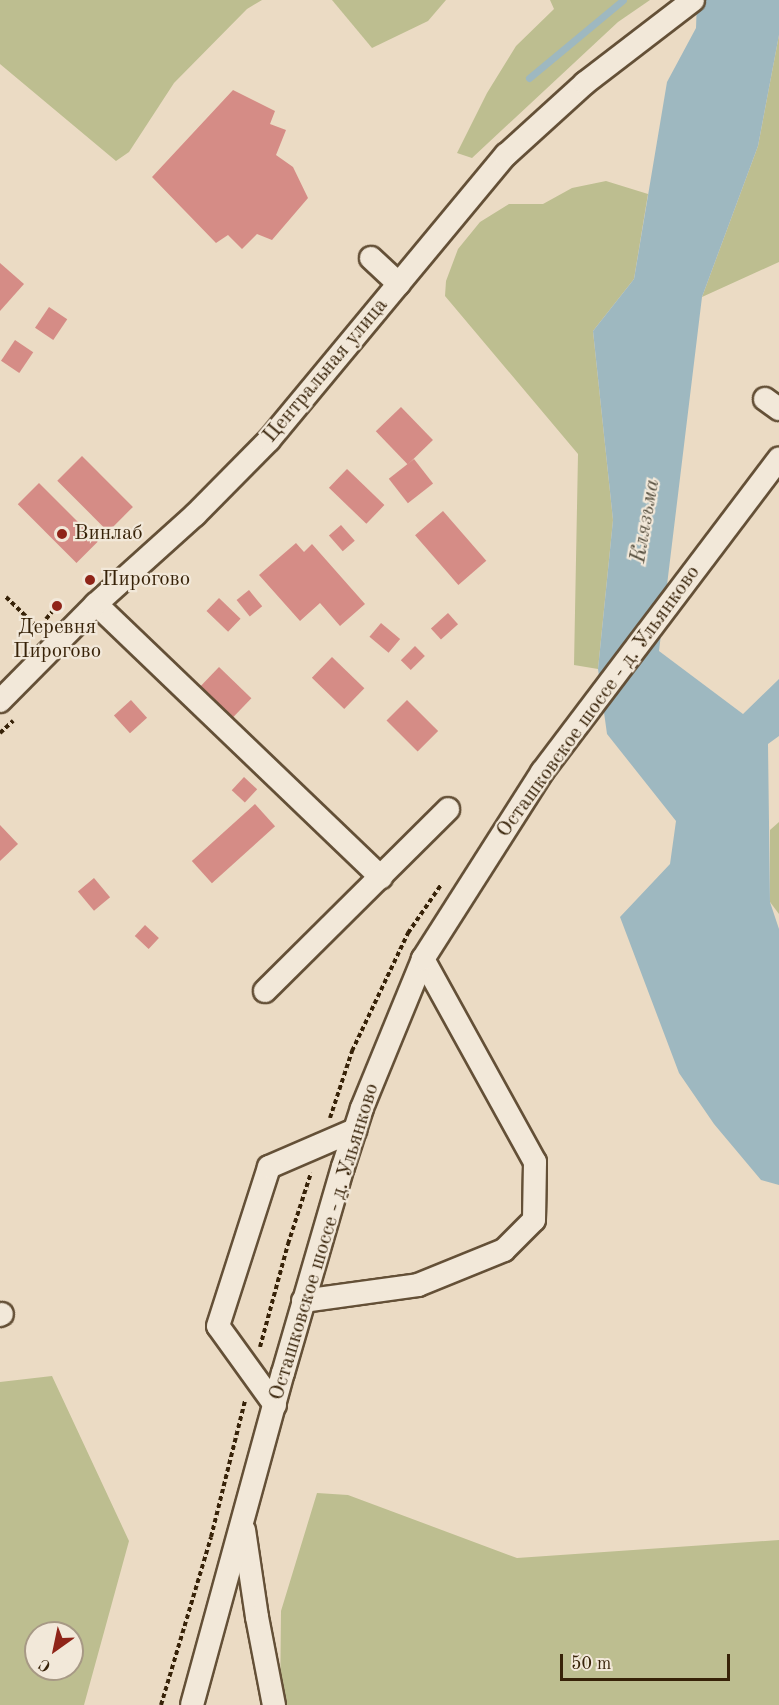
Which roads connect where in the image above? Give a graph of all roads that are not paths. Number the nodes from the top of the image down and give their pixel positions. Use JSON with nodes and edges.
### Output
{"nodes":[{"id":1,"x":693,"y":0,"type":"edge"},
{"id":2,"x":371,"y":258,"type":"dead end"},
{"id":3,"x":399,"y":284,"type":"junction"},
{"id":4,"x":779,"y":459,"type":"edge"},
{"id":5,"x":96,"y":604,"type":"junction"},
{"id":6,"x":0,"y":701,"type":"edge"},
{"id":7,"x":448,"y":809,"type":"dead end"},
{"id":8,"x":381,"y":877,"type":"junction"},
{"id":9,"x":423,"y":958,"type":"junction"},
{"id":10,"x":265,"y":991,"type":"dead end"},
{"id":11,"x":355,"y":1130,"type":"junction"},
{"id":12,"x":303,"y":1300,"type":"junction"},
{"id":13,"x":275,"y":1405,"type":"junction"},
{"id":14,"x":243,"y":1519,"type":"junction"},
{"id":15,"x":192,"y":1705,"type":"edge"},
{"id":16,"x":274,"y":1705,"type":"edge"}],
"edges":[{"from":1,"to":3,"type":"street","name":"Центральная улица"},
{"from":2,"to":3,"type":"street"},
{"from":3,"to":5,"type":"street","name":"Центральная улица"},
{"from":4,"to":9,"type":"street","name":"Осташковское шоссе - д. Ульянково"},
{"from":5,"to":6,"type":"street","name":"Центральная улица"},
{"from":5,"to":8,"type":"street"},
{"from":7,"to":8,"type":"street"},
{"from":8,"to":10,"type":"street"},
{"from":9,"to":11,"type":"street","name":"Осташковское шоссе - д. Ульянково"},
{"from":9,"to":12,"type":"street"},
{"from":11,"to":12,"type":"street","name":"Осташковское шоссе - д. Ульянково"},
{"from":11,"to":13,"type":"street"},
{"from":12,"to":13,"type":"street","name":"Осташковское шоссе - д. Ульянково"},
{"from":13,"to":14,"type":"street","name":"Осташковское шоссе - д. Ульянково"},
{"from":14,"to":15,"type":"street","name":"Осташковское шоссе - д. Ульянково"},
{"from":14,"to":16,"type":"street"}]}
